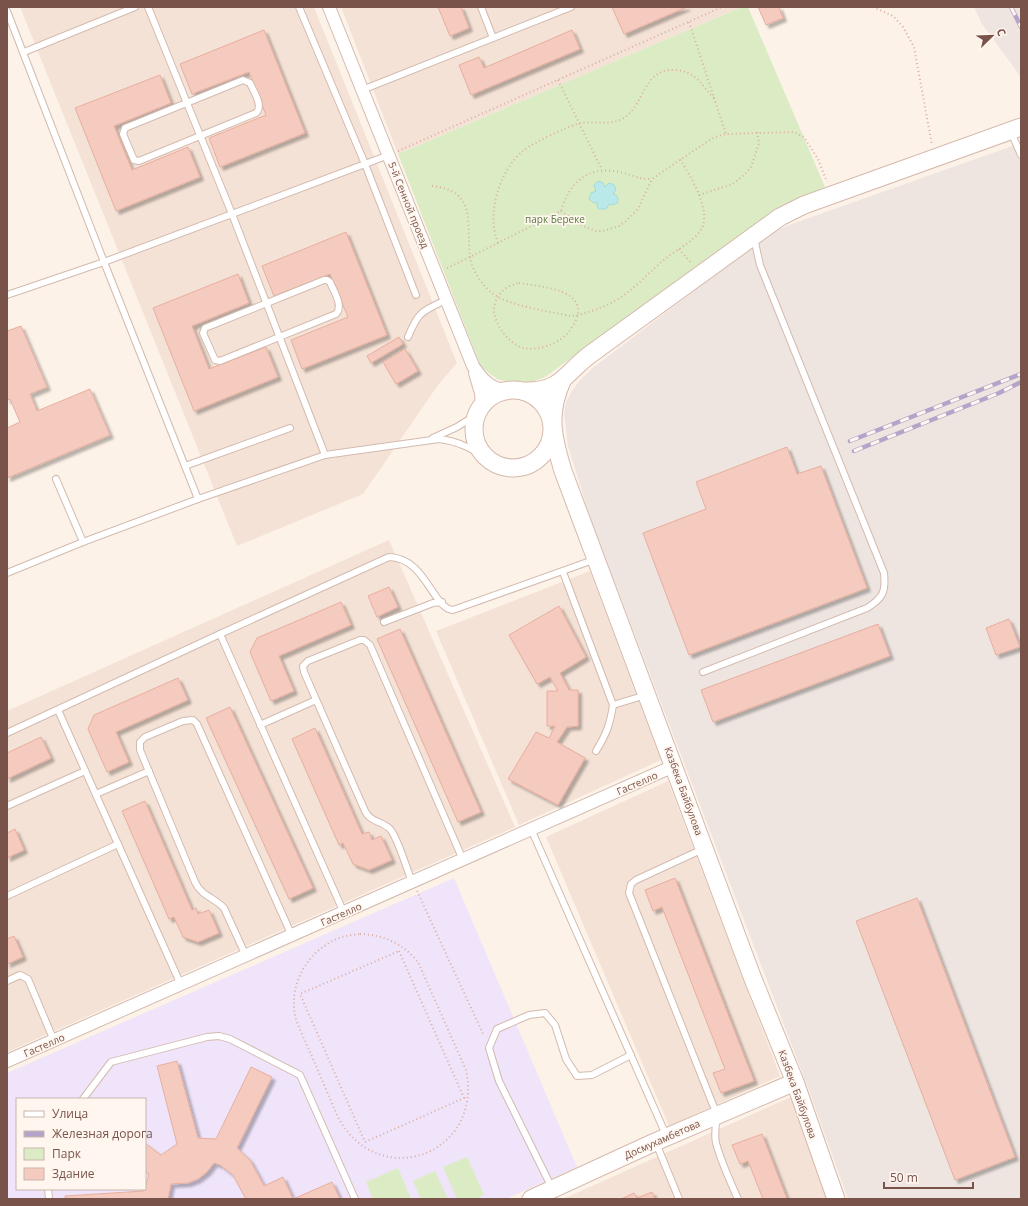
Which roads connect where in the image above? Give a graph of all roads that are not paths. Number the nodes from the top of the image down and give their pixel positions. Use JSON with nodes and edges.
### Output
{"nodes":[{"id":1,"x":135,"y":7,"type":"edge"},
{"id":2,"x":148,"y":7,"type":"edge"},
{"id":3,"x":299,"y":7,"type":"edge"},
{"id":4,"x":329,"y":7,"type":"edge"},
{"id":5,"x":481,"y":7,"type":"edge"},
{"id":6,"x":571,"y":7,"type":"edge"},
{"id":7,"x":7,"y":11,"type":"edge"},
{"id":8,"x":493,"y":38,"type":"junction"},
{"id":9,"x":24,"y":52,"type":"junction"},
{"id":10,"x":362,"y":90,"type":"junction"},
{"id":11,"x":186,"y":102,"type":"junction"},
{"id":12,"x":1016,"y":129,"type":"edge"},
{"id":13,"x":200,"y":136,"type":"junction"},
{"id":14,"x":389,"y":155,"type":"junction"},
{"id":15,"x":1021,"y":155,"type":"edge"},
{"id":16,"x":365,"y":164,"type":"junction"},
{"id":17,"x":232,"y":214,"type":"junction"},
{"id":18,"x":753,"y":237,"type":"junction"},
{"id":19,"x":104,"y":262,"type":"junction"},
{"id":20,"x":7,"y":294,"type":"edge"},
{"id":21,"x":416,"y":295,"type":"dead end"},
{"id":22,"x":446,"y":300,"type":"junction"},
{"id":23,"x":266,"y":303,"type":"junction"},
{"id":24,"x":280,"y":337,"type":"junction"},
{"id":25,"x":408,"y":337,"type":"dead end"},
{"id":26,"x":473,"y":366,"type":"junction"},
{"id":27,"x":562,"y":381,"type":"junction"},
{"id":28,"x":504,"y":390,"type":"junction"},
{"id":29,"x":526,"y":391,"type":"junction"},
{"id":30,"x":479,"y":410,"type":"junction"},
{"id":31,"x":290,"y":428,"type":"dead end"},
{"id":32,"x":552,"y":430,"type":"junction"},
{"id":33,"x":428,"y":440,"type":"junction"},
{"id":34,"x":325,"y":455,"type":"junction"},
{"id":35,"x":489,"y":460,"type":"junction"},
{"id":36,"x":185,"y":466,"type":"junction"},
{"id":37,"x":524,"y":466,"type":"junction"},
{"id":38,"x":566,"y":477,"type":"junction"},
{"id":39,"x":56,"y":479,"type":"dead end"},
{"id":40,"x":198,"y":499,"type":"junction"},
{"id":41,"x":83,"y":542,"type":"junction"},
{"id":42,"x":597,"y":558,"type":"junction"},
{"id":43,"x":563,"y":572,"type":"junction"},
{"id":44,"x":7,"y":573,"type":"edge"},
{"id":45,"x":442,"y":602,"type":"junction"},
{"id":46,"x":384,"y":622,"type":"dead end"},
{"id":47,"x":220,"y":634,"type":"junction"},
{"id":48,"x":703,"y":672,"type":"dead end"},
{"id":49,"x":648,"y":694,"type":"junction"},
{"id":50,"x":316,"y":700,"type":"junction"},
{"id":51,"x":613,"y":706,"type":"junction"},
{"id":52,"x":58,"y":710,"type":"junction"},
{"id":53,"x":260,"y":725,"type":"junction"},
{"id":54,"x":7,"y":733,"type":"edge"},
{"id":55,"x":596,"y":751,"type":"dead end"},
{"id":56,"x":674,"y":766,"type":"junction"},
{"id":57,"x":86,"y":771,"type":"junction"},
{"id":58,"x":149,"y":771,"type":"junction"},
{"id":59,"x":96,"y":794,"type":"junction"},
{"id":60,"x":7,"y":806,"type":"edge"},
{"id":61,"x":531,"y":829,"type":"junction"},
{"id":62,"x":118,"y":844,"type":"junction"},
{"id":63,"x":705,"y":849,"type":"junction"},
{"id":64,"x":463,"y":860,"type":"junction"},
{"id":65,"x":412,"y":882,"type":"junction"},
{"id":66,"x":7,"y":896,"type":"edge"},
{"id":67,"x":344,"y":913,"type":"junction"},
{"id":68,"x":292,"y":936,"type":"junction"},
{"id":69,"x":246,"y":956,"type":"junction"},
{"id":70,"x":7,"y":980,"type":"edge"},
{"id":71,"x":180,"y":985,"type":"junction"},
{"id":72,"x":54,"y":1041,"type":"junction"},
{"id":73,"x":631,"y":1054,"type":"junction"},
{"id":74,"x":7,"y":1062,"type":"edge"},
{"id":75,"x":795,"y":1082,"type":"junction"},
{"id":76,"x":84,"y":1098,"type":"edge"},
{"id":77,"x":717,"y":1115,"type":"junction"},
{"id":78,"x":661,"y":1139,"type":"junction"},
{"id":79,"x":553,"y":1189,"type":"junction"},
{"id":80,"x":355,"y":1199,"type":"edge"},
{"id":81,"x":531,"y":1199,"type":"edge"},
{"id":82,"x":679,"y":1199,"type":"edge"},
{"id":83,"x":738,"y":1199,"type":"edge"},
{"id":84,"x":836,"y":1199,"type":"edge"}],
"edges":[{"from":1,"to":9,"type":"lane"},
{"from":2,"to":11,"type":"lane"},
{"from":3,"to":16,"type":"lane"},
{"from":4,"to":10,"type":"street","name":"5-й Сенной проезд"},
{"from":5,"to":8,"type":"lane"},
{"from":6,"to":8,"type":"lane"},
{"from":7,"to":9,"type":"lane"},
{"from":8,"to":10,"type":"lane"},
{"from":9,"to":19,"type":"lane"},
{"from":10,"to":14,"type":"street","name":"5-й Сенной проезд"},
{"from":11,"to":13,"type":"lane"},
{"from":11,"to":13,"type":"lane"},
{"from":11,"to":13,"type":"lane"},
{"from":12,"to":15,"type":"lane"},
{"from":12,"to":18,"type":"street"},
{"from":13,"to":17,"type":"lane"},
{"from":14,"to":16,"type":"lane"},
{"from":14,"to":22,"type":"street","name":"5-й Сенной проезд"},
{"from":16,"to":17,"type":"lane"},
{"from":16,"to":21,"type":"lane"},
{"from":17,"to":19,"type":"lane"},
{"from":17,"to":23,"type":"lane"},
{"from":18,"to":27,"type":"street"},
{"from":18,"to":48,"type":"lane"},
{"from":19,"to":20,"type":"lane"},
{"from":19,"to":36,"type":"lane"},
{"from":22,"to":25,"type":"lane"},
{"from":22,"to":26,"type":"street","name":"5-й Сенной проезд"},
{"from":23,"to":24,"type":"lane"},
{"from":23,"to":24,"type":"lane"},
{"from":23,"to":24,"type":"lane"},
{"from":24,"to":34,"type":"lane"},
{"from":26,"to":28,"type":"street","name":"5-й Сенной проезд"},
{"from":26,"to":30,"type":"street"},
{"from":27,"to":29,"type":"street"},
{"from":27,"to":32,"type":"street","name":"Казбека Байбулова"},
{"from":28,"to":29,"type":"street"},
{"from":28,"to":30,"type":"street"},
{"from":29,"to":32,"type":"street"},
{"from":30,"to":33,"type":"lane"},
{"from":30,"to":35,"type":"street"},
{"from":31,"to":36,"type":"lane"},
{"from":32,"to":37,"type":"street"},
{"from":32,"to":38,"type":"street","name":"Казбека Байбулова"},
{"from":33,"to":34,"type":"lane"},
{"from":33,"to":35,"type":"lane"},
{"from":34,"to":40,"type":"lane"},
{"from":35,"to":37,"type":"street"},
{"from":36,"to":40,"type":"lane"},
{"from":37,"to":38,"type":"street"},
{"from":38,"to":42,"type":"street","name":"Казбека Байбулова"},
{"from":39,"to":41,"type":"lane"},
{"from":40,"to":41,"type":"lane"},
{"from":41,"to":44,"type":"lane"},
{"from":42,"to":43,"type":"lane"},
{"from":42,"to":49,"type":"street","name":"Казбека Байбулова"},
{"from":43,"to":45,"type":"lane"},
{"from":43,"to":51,"type":"lane"},
{"from":45,"to":46,"type":"lane"},
{"from":45,"to":47,"type":"lane"},
{"from":47,"to":52,"type":"lane"},
{"from":47,"to":53,"type":"lane"},
{"from":49,"to":51,"type":"lane"},
{"from":49,"to":56,"type":"street","name":"Казбека Байбулова"},
{"from":50,"to":53,"type":"lane"},
{"from":50,"to":64,"type":"lane"},
{"from":50,"to":65,"type":"lane"},
{"from":51,"to":55,"type":"lane"},
{"from":52,"to":54,"type":"lane"},
{"from":52,"to":57,"type":"lane"},
{"from":53,"to":67,"type":"lane"},
{"from":56,"to":61,"type":"street","name":"Гастелло"},
{"from":56,"to":63,"type":"street","name":"Казбека Байбулова"},
{"from":57,"to":59,"type":"lane"},
{"from":57,"to":60,"type":"lane"},
{"from":58,"to":59,"type":"lane"},
{"from":58,"to":68,"type":"lane"},
{"from":58,"to":69,"type":"lane"},
{"from":59,"to":62,"type":"lane"},
{"from":61,"to":64,"type":"street","name":"Гастелло"},
{"from":61,"to":73,"type":"lane"},
{"from":62,"to":66,"type":"lane"},
{"from":62,"to":71,"type":"lane"},
{"from":63,"to":75,"type":"street","name":"Казбека Байбулова"},
{"from":63,"to":77,"type":"lane"},
{"from":64,"to":65,"type":"street","name":"Гастелло"},
{"from":65,"to":67,"type":"street","name":"Гастелло"},
{"from":67,"to":68,"type":"street","name":"Гастелло"},
{"from":68,"to":69,"type":"street","name":"Гастелло"},
{"from":69,"to":71,"type":"street","name":"Гастелло"},
{"from":70,"to":72,"type":"lane"},
{"from":71,"to":72,"type":"street","name":"Гастелло"},
{"from":72,"to":74,"type":"street","name":"Гастелло"},
{"from":73,"to":78,"type":"lane"},
{"from":73,"to":79,"type":"lane"},
{"from":75,"to":77,"type":"street","name":"Досмухамбетова"},
{"from":75,"to":84,"type":"street","name":"Казбека Байбулова"},
{"from":76,"to":80,"type":"lane"},
{"from":77,"to":78,"type":"street","name":"Досмухамбетова"},
{"from":77,"to":83,"type":"lane"},
{"from":78,"to":79,"type":"street","name":"Досмухамбетова"},
{"from":78,"to":82,"type":"lane"},
{"from":79,"to":81,"type":"street","name":"Досмухамбетова"}]}
